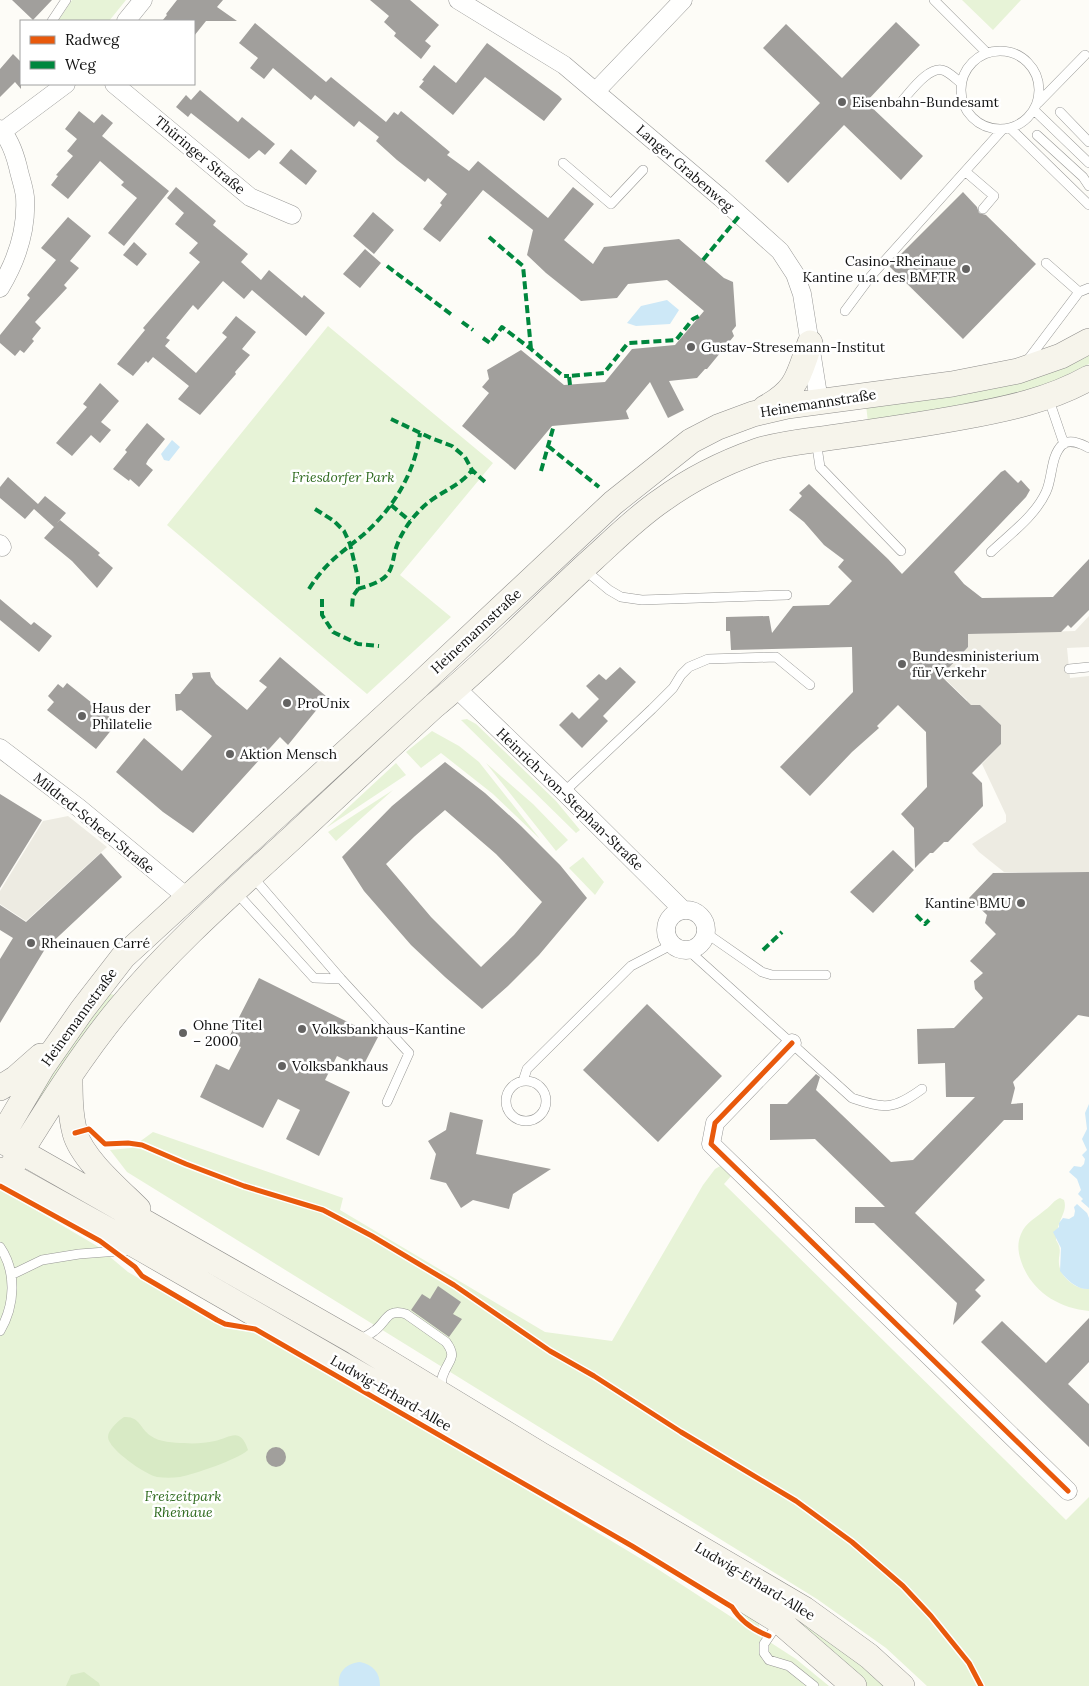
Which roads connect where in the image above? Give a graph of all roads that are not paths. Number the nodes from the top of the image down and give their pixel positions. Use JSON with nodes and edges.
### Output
{"nodes":[{"id":1,"x":66,"y":0,"type":"edge"},
{"id":2,"x":143,"y":0,"type":"edge"},
{"id":3,"x":458,"y":0,"type":"edge"},
{"id":4,"x":683,"y":0,"type":"edge"},
{"id":5,"x":934,"y":0,"type":"edge"},
{"id":6,"x":53,"y":20,"type":"edge"},
{"id":7,"x":127,"y":20,"type":"edge"},
{"id":8,"x":987,"y":53,"type":"junction"},
{"id":9,"x":1085,"y":55,"type":"dead end"},
{"id":10,"x":961,"y":83,"type":"junction"},
{"id":11,"x":65,"y":85,"type":"edge"},
{"id":12,"x":115,"y":85,"type":"edge"},
{"id":13,"x":596,"y":91,"type":"junction"},
{"id":14,"x":902,"y":101,"type":"dead end"},
{"id":15,"x":1035,"y":108,"type":"junction"},
{"id":16,"x":1060,"y":112,"type":"dead end"},
{"id":17,"x":1006,"y":129,"type":"junction"},
{"id":18,"x":1,"y":130,"type":"edge"},
{"id":19,"x":1037,"y":135,"type":"dead end"},
{"id":20,"x":1089,"y":142,"type":"edge"},
{"id":21,"x":1089,"y":162,"type":"edge"},
{"id":22,"x":563,"y":163,"type":"dead end"},
{"id":23,"x":643,"y":170,"type":"dead end"},
{"id":24,"x":966,"y":172,"type":"junction"},
{"id":25,"x":1089,"y":186,"type":"edge"},
{"id":26,"x":1089,"y":205,"type":"edge"},
{"id":27,"x":983,"y":209,"type":"dead end"},
{"id":28,"x":292,"y":215,"type":"dead end"},
{"id":29,"x":1046,"y":263,"type":"dead end"},
{"id":30,"x":0,"y":288,"type":"edge"},
{"id":31,"x":1089,"y":288,"type":"edge"},
{"id":32,"x":1079,"y":292,"type":"junction"},
{"id":33,"x":845,"y":311,"type":"dead end"},
{"id":34,"x":1089,"y":341,"type":"edge"},
{"id":35,"x":810,"y":343,"type":"junction"},
{"id":36,"x":1018,"y":371,"type":"junction"},
{"id":37,"x":1089,"y":378,"type":"edge"},
{"id":38,"x":1048,"y":397,"type":"junction"},
{"id":39,"x":819,"y":401,"type":"junction"},
{"id":40,"x":753,"y":414,"type":"junction"},
{"id":41,"x":821,"y":439,"type":"junction"},
{"id":42,"x":1064,"y":444,"type":"junction"},
{"id":43,"x":1089,"y":448,"type":"edge"},
{"id":44,"x":662,"y":500,"type":"junction"},
{"id":45,"x":901,"y":551,"type":"dead end"},
{"id":46,"x":991,"y":552,"type":"dead end"},
{"id":47,"x":583,"y":568,"type":"junction"},
{"id":48,"x":787,"y":595,"type":"dead end"},
{"id":49,"x":1089,"y":667,"type":"edge"},
{"id":50,"x":436,"y":668,"type":"junction"},
{"id":51,"x":1069,"y":669,"type":"dead end"},
{"id":52,"x":810,"y":685,"type":"dead end"},
{"id":53,"x":456,"y":688,"type":"junction"},
{"id":54,"x":0,"y":748,"type":"edge"},
{"id":55,"x":564,"y":792,"type":"junction"},
{"id":56,"x":242,"y":882,"type":"junction"},
{"id":57,"x":188,"y":898,"type":"junction"},
{"id":58,"x":684,"y":910,"type":"junction"},
{"id":59,"x":207,"y":916,"type":"junction"},
{"id":60,"x":706,"y":932,"type":"junction"},
{"id":61,"x":680,"y":947,"type":"junction"},
{"id":62,"x":826,"y":975,"type":"dead end"},
{"id":63,"x":341,"y":979,"type":"junction"},
{"id":64,"x":62,"y":1038,"type":"junction"},
{"id":65,"x":792,"y":1043,"type":"junction"},
{"id":66,"x":70,"y":1076,"type":"junction"},
{"id":67,"x":523,"y":1081,"type":"junction"},
{"id":68,"x":0,"y":1088,"type":"edge"},
{"id":69,"x":922,"y":1089,"type":"dead end"},
{"id":70,"x":388,"y":1102,"type":"dead end"},
{"id":71,"x":7,"y":1143,"type":"edge"},
{"id":72,"x":2,"y":1176,"type":"edge"},
{"id":73,"x":159,"y":1231,"type":"junction"},
{"id":74,"x":0,"y":1247,"type":"edge"},
{"id":75,"x":142,"y":1249,"type":"junction"},
{"id":76,"x":12,"y":1275,"type":"junction"},
{"id":77,"x":0,"y":1331,"type":"edge"},
{"id":78,"x":355,"y":1342,"type":"junction"},
{"id":79,"x":441,"y":1394,"type":"junction"},
{"id":80,"x":1068,"y":1491,"type":"dead end"},
{"id":81,"x":779,"y":1622,"type":"junction"},
{"id":82,"x":814,"y":1686,"type":"edge"},
{"id":83,"x":854,"y":1686,"type":"edge"},
{"id":84,"x":902,"y":1686,"type":"edge"}],
"edges":[{"from":1,"to":6,"type":"lane"},
{"from":2,"to":7,"type":"street"},
{"from":3,"to":13,"type":"street","name":"Langer Grabenweg"},
{"from":4,"to":13,"type":"street"},
{"from":5,"to":8,"type":"lane"},
{"from":8,"to":10,"type":"lane"},
{"from":8,"to":15,"type":"lane"},
{"from":9,"to":15,"type":"lane"},
{"from":10,"to":14,"type":"lane"},
{"from":10,"to":17,"type":"lane"},
{"from":11,"to":18,"type":"street"},
{"from":12,"to":28,"type":"street","name":"Thüringer Straße"},
{"from":13,"to":35,"type":"street","name":"Langer Grabenweg"},
{"from":15,"to":17,"type":"lane"},
{"from":15,"to":21,"type":"lane"},
{"from":16,"to":20,"type":"lane"},
{"from":17,"to":24,"type":"lane"},
{"from":17,"to":26,"type":"lane"},
{"from":18,"to":30,"type":"street"},
{"from":19,"to":25,"type":"lane"},
{"from":22,"to":23,"type":"lane"},
{"from":24,"to":27,"type":"lane"},
{"from":24,"to":33,"type":"lane"},
{"from":29,"to":32,"type":"lane"},
{"from":31,"to":32,"type":"lane"},
{"from":32,"to":36,"type":"lane"},
{"from":34,"to":36,"type":"main road","name":"Heinemannstraße"},
{"from":35,"to":39,"type":"street","name":"Langer Grabenweg"},
{"from":35,"to":40,"type":"main road"},
{"from":36,"to":39,"type":"main road","name":"Heinemannstraße"},
{"from":37,"to":38,"type":"main road","name":"Heinemannstraße"},
{"from":38,"to":41,"type":"main road","name":"Heinemannstraße"},
{"from":38,"to":42,"type":"lane"},
{"from":39,"to":40,"type":"main road","name":"Heinemannstraße"},
{"from":39,"to":41,"type":"main road"},
{"from":39,"to":44,"type":"main road"},
{"from":40,"to":50,"type":"main road","name":"Heinemannstraße"},
{"from":41,"to":44,"type":"main road","name":"Heinemannstraße"},
{"from":41,"to":45,"type":"lane"},
{"from":42,"to":43,"type":"lane"},
{"from":42,"to":46,"type":"lane"},
{"from":44,"to":47,"type":"main road","name":"Heinemannstraße"},
{"from":47,"to":48,"type":"lane"},
{"from":47,"to":53,"type":"main road","name":"Heinemannstraße"},
{"from":49,"to":51,"type":"lane"},
{"from":50,"to":53,"type":"main road"},
{"from":50,"to":57,"type":"main road","name":"Heinemannstraße"},
{"from":52,"to":55,"type":"lane"},
{"from":53,"to":55,"type":"street","name":"Heinrich-von-Stephan-Straße"},
{"from":53,"to":56,"type":"main road","name":"Heinemannstraße"},
{"from":54,"to":57,"type":"street","name":"Mildred-Scheel-Straße"},
{"from":55,"to":58,"type":"street","name":"Heinrich-von-Stephan-Straße"},
{"from":56,"to":59,"type":"main road","name":"Heinemannstraße"},
{"from":56,"to":63,"type":"lane"},
{"from":56,"to":63,"type":"lane"},
{"from":57,"to":59,"type":"main road"},
{"from":57,"to":64,"type":"main road","name":"Heinemannstraße"},
{"from":58,"to":60,"type":"street","name":"Heinrich-von-Stephan-Straße"},
{"from":58,"to":61,"type":"street"},
{"from":59,"to":66,"type":"main road","name":"Heinemannstraße"},
{"from":60,"to":61,"type":"street"},
{"from":60,"to":62,"type":"lane"},
{"from":61,"to":65,"type":"lane"},
{"from":61,"to":67,"type":"lane"},
{"from":63,"to":70,"type":"lane"},
{"from":64,"to":68,"type":"main road"},
{"from":64,"to":71,"type":"main road","name":"Heinemannstraße"},
{"from":65,"to":69,"type":"lane"},
{"from":65,"to":80,"type":"street"},
{"from":66,"to":71,"type":"main road","name":"Heinemannstraße"},
{"from":66,"to":73,"type":"main road","name":"Ludwig-Erhard-Allee"},
{"from":67,"to":67,"type":"lane"},
{"from":71,"to":72,"type":"main road"},
{"from":71,"to":73,"type":"main road","name":"Ludwig-Erhard-Allee"},
{"from":72,"to":75,"type":"main road","name":"Ludwig-Erhard-Allee"},
{"from":73,"to":78,"type":"main road","name":"Ludwig-Erhard-Allee"},
{"from":74,"to":76,"type":"lane"},
{"from":75,"to":76,"type":"lane"},
{"from":75,"to":81,"type":"main road","name":"Ludwig-Erhard-Allee"},
{"from":76,"to":77,"type":"lane"},
{"from":78,"to":79,"type":"main road","name":"Ludwig-Erhard-Allee"},
{"from":78,"to":79,"type":"lane"},
{"from":79,"to":84,"type":"main road","name":"Ludwig-Erhard-Allee"},
{"from":81,"to":82,"type":"lane","name":"Ludwig-Erhard-Allee"},
{"from":81,"to":83,"type":"main road","name":"Ludwig-Erhard-Allee"}]}
